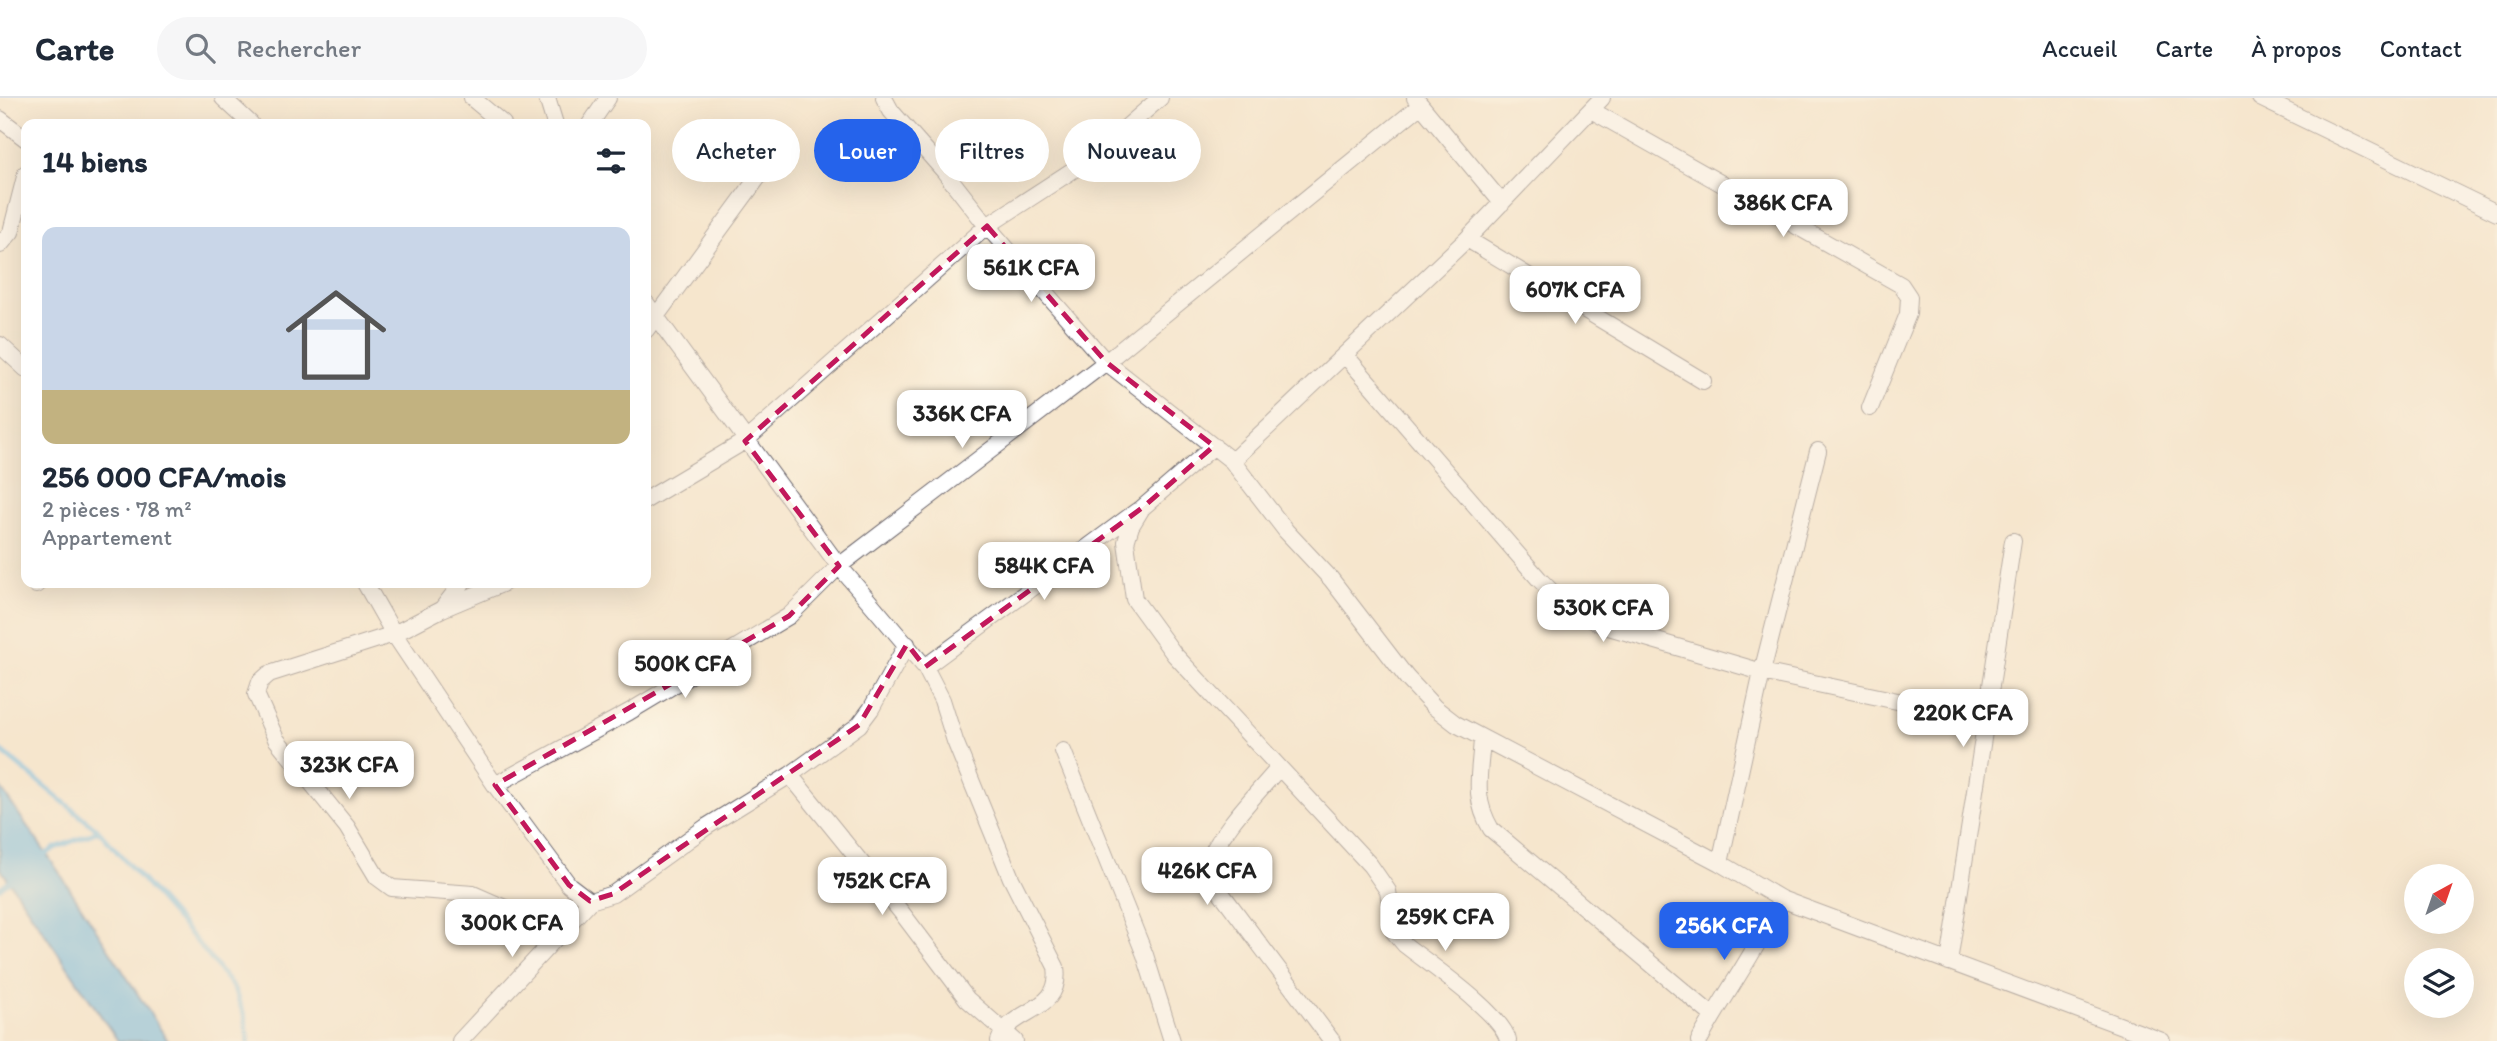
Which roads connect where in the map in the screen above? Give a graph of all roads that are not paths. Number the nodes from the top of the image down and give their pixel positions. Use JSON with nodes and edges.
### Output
{"nodes":[{"id":1,"x":223,"y":98,"type":"edge"},
{"id":2,"x":472,"y":98,"type":"edge"},
{"id":3,"x":547,"y":98,"type":"edge"},
{"id":4,"x":608,"y":98,"type":"edge"},
{"id":5,"x":884,"y":98,"type":"edge"},
{"id":6,"x":1160,"y":98,"type":"edge"},
{"id":7,"x":2260,"y":98,"type":"edge"},
{"id":8,"x":1418,"y":101,"type":"edge"},
{"id":9,"x":1596,"y":104,"type":"edge"},
{"id":10,"x":0,"y":119,"type":"edge"},
{"id":11,"x":246,"y":119,"type":"edge"},
{"id":12,"x":497,"y":119,"type":"edge"},
{"id":13,"x":553,"y":119,"type":"edge"},
{"id":14,"x":593,"y":119,"type":"edge"},
{"id":15,"x":21,"y":135,"type":"edge"},
{"id":16,"x":755,"y":182,"type":"edge"},
{"id":17,"x":21,"y":193,"type":"edge"},
{"id":18,"x":1502,"y":203,"type":"junction"},
{"id":19,"x":2497,"y":213,"type":"edge"},
{"id":20,"x":987,"y":226,"type":"junction"},
{"id":21,"x":1467,"y":239,"type":"junction"},
{"id":22,"x":0,"y":245,"type":"edge"},
{"id":23,"x":651,"y":323,"type":"edge"},
{"id":24,"x":2,"y":351,"type":"edge"},
{"id":25,"x":1345,"y":355,"type":"junction"},
{"id":26,"x":1106,"y":362,"type":"junction"},
{"id":27,"x":21,"y":365,"type":"edge"},
{"id":28,"x":1703,"y":381,"type":"dead end"},
{"id":29,"x":1870,"y":408,"type":"dead end"},
{"id":30,"x":744,"y":440,"type":"junction"},
{"id":31,"x":1214,"y":446,"type":"junction"},
{"id":32,"x":1818,"y":451,"type":"dead end"},
{"id":33,"x":1232,"y":461,"type":"junction"},
{"id":34,"x":651,"y":497,"type":"edge"},
{"id":35,"x":1142,"y":508,"type":"junction"},
{"id":36,"x":2013,"y":541,"type":"dead end"},
{"id":37,"x":839,"y":566,"type":"junction"},
{"id":38,"x":368,"y":588,"type":"edge"},
{"id":39,"x":458,"y":588,"type":"edge"},
{"id":40,"x":492,"y":588,"type":"edge"},
{"id":41,"x":442,"y":609,"type":"junction"},
{"id":42,"x":394,"y":634,"type":"junction"},
{"id":43,"x":907,"y":644,"type":"junction"},
{"id":44,"x":925,"y":667,"type":"junction"},
{"id":45,"x":1762,"y":672,"type":"junction"},
{"id":46,"x":1986,"y":720,"type":"junction"},
{"id":47,"x":1482,"y":739,"type":"junction"},
{"id":48,"x":1063,"y":751,"type":"dead end"},
{"id":49,"x":1278,"y":769,"type":"junction"},
{"id":50,"x":790,"y":775,"type":"junction"},
{"id":51,"x":495,"y":785,"type":"junction"},
{"id":52,"x":1720,"y":863,"type":"junction"},
{"id":53,"x":1781,"y":899,"type":"junction"},
{"id":54,"x":590,"y":901,"type":"junction"},
{"id":55,"x":563,"y":930,"type":"junction"},
{"id":56,"x":1950,"y":962,"type":"junction"},
{"id":57,"x":1712,"y":1015,"type":"junction"},
{"id":58,"x":1005,"y":1038,"type":"edge"},
{"id":59,"x":2152,"y":1039,"type":"edge"},
{"id":60,"x":460,"y":1041,"type":"edge"},
{"id":61,"x":1172,"y":1041,"type":"edge"},
{"id":62,"x":1332,"y":1041,"type":"edge"},
{"id":63,"x":1508,"y":1041,"type":"edge"},
{"id":64,"x":1699,"y":1041,"type":"edge"}],
"edges":[{"from":1,"to":11,"type":"street"},
{"from":2,"to":12,"type":"street"},
{"from":3,"to":13,"type":"street"},
{"from":4,"to":14,"type":"street"},
{"from":5,"to":20,"type":"street"},
{"from":6,"to":20,"type":"street"},
{"from":7,"to":19,"type":"street"},
{"from":8,"to":18,"type":"street"},
{"from":8,"to":26,"type":"street"},
{"from":9,"to":18,"type":"street"},
{"from":9,"to":29,"type":"street"},
{"from":10,"to":15,"type":"street"},
{"from":16,"to":23,"type":"street"},
{"from":17,"to":22,"type":"street"},
{"from":18,"to":21,"type":"street"},
{"from":20,"to":26,"type":"street"},
{"from":20,"to":30,"type":"street"},
{"from":21,"to":25,"type":"street"},
{"from":21,"to":28,"type":"street"},
{"from":23,"to":30,"type":"street"},
{"from":24,"to":27,"type":"street"},
{"from":25,"to":33,"type":"street"},
{"from":25,"to":45,"type":"street"},
{"from":26,"to":31,"type":"street"},
{"from":26,"to":37,"type":"street"},
{"from":30,"to":34,"type":"street"},
{"from":30,"to":37,"type":"street"},
{"from":31,"to":33,"type":"street"},
{"from":31,"to":35,"type":"street"},
{"from":32,"to":45,"type":"street"},
{"from":33,"to":47,"type":"street"},
{"from":35,"to":44,"type":"street"},
{"from":35,"to":49,"type":"street"},
{"from":36,"to":46,"type":"street"},
{"from":37,"to":43,"type":"street"},
{"from":37,"to":51,"type":"street"},
{"from":38,"to":42,"type":"street"},
{"from":39,"to":41,"type":"street"},
{"from":40,"to":41,"type":"street"},
{"from":41,"to":42,"type":"street"},
{"from":42,"to":51,"type":"street"},
{"from":42,"to":55,"type":"street"},
{"from":43,"to":44,"type":"street"},
{"from":43,"to":50,"type":"street"},
{"from":44,"to":58,"type":"street"},
{"from":45,"to":46,"type":"street"},
{"from":45,"to":52,"type":"street"},
{"from":46,"to":56,"type":"street"},
{"from":47,"to":52,"type":"street"},
{"from":47,"to":57,"type":"street"},
{"from":48,"to":61,"type":"street"},
{"from":49,"to":62,"type":"street"},
{"from":49,"to":63,"type":"street"},
{"from":50,"to":54,"type":"street"},
{"from":50,"to":58,"type":"street"},
{"from":51,"to":54,"type":"street"},
{"from":52,"to":53,"type":"street"},
{"from":53,"to":56,"type":"street"},
{"from":53,"to":57,"type":"street"},
{"from":54,"to":55,"type":"street"},
{"from":55,"to":60,"type":"street"},
{"from":56,"to":59,"type":"street"},
{"from":57,"to":64,"type":"street"}]}
